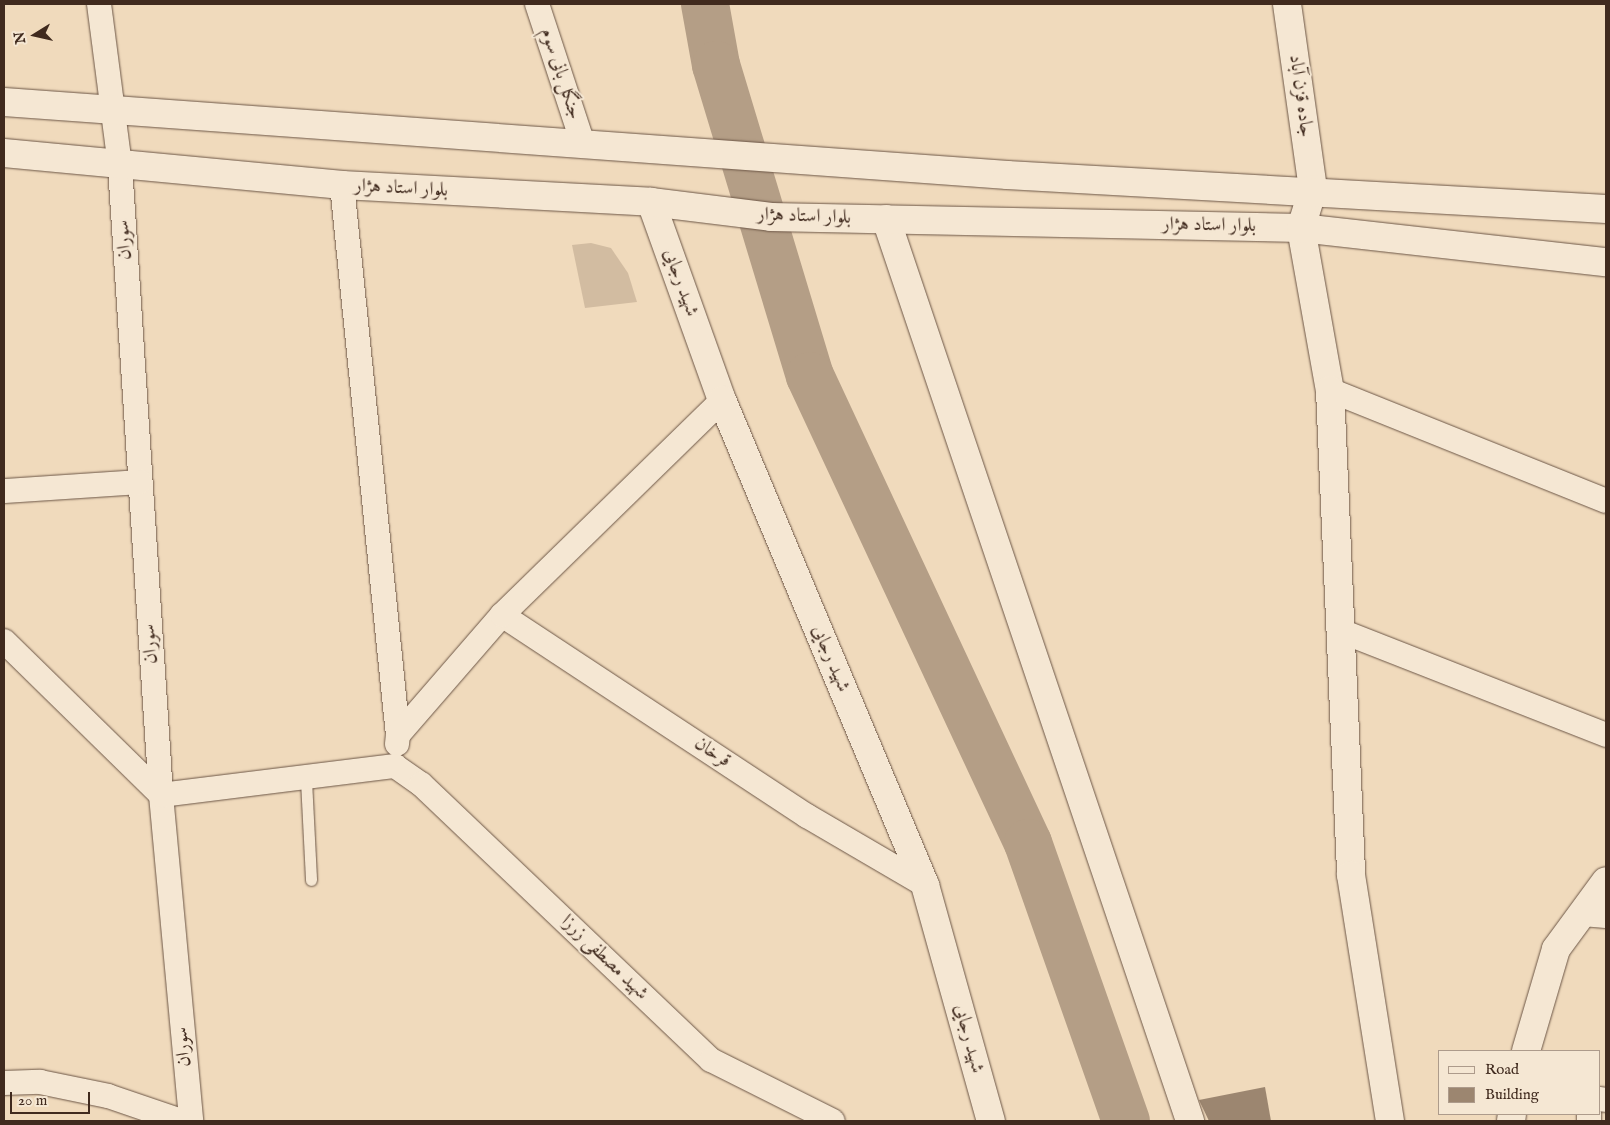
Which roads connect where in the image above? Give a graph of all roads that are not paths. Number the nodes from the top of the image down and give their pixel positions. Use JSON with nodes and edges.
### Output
{"nodes":[{"id":1,"x":99,"y":4,"type":"edge"},
{"id":2,"x":537,"y":4,"type":"edge"},
{"id":3,"x":1287,"y":4,"type":"edge"},
{"id":4,"x":4,"y":102,"type":"edge"},
{"id":5,"x":110,"y":109,"type":"junction"},
{"id":6,"x":583,"y":144,"type":"junction"},
{"id":7,"x":4,"y":153,"type":"edge"},
{"id":8,"x":120,"y":166,"type":"junction"},
{"id":9,"x":342,"y":185,"type":"junction"},
{"id":10,"x":1313,"y":189,"type":"junction"},
{"id":11,"x":651,"y":202,"type":"junction"},
{"id":12,"x":1606,"y":209,"type":"edge"},
{"id":13,"x":886,"y":219,"type":"junction"},
{"id":14,"x":1301,"y":228,"type":"junction"},
{"id":15,"x":1606,"y":262,"type":"edge"},
{"id":16,"x":1330,"y":390,"type":"junction"},
{"id":17,"x":722,"y":400,"type":"junction"},
{"id":18,"x":140,"y":482,"type":"junction"},
{"id":19,"x":4,"y":491,"type":"edge"},
{"id":20,"x":1606,"y":501,"type":"edge"},
{"id":21,"x":502,"y":615,"type":"junction"},
{"id":22,"x":1341,"y":631,"type":"junction"},
{"id":23,"x":4,"y":641,"type":"edge"},
{"id":24,"x":398,"y":735,"type":"junction"},
{"id":25,"x":1606,"y":736,"type":"edge"},
{"id":26,"x":395,"y":766,"type":"junction"},
{"id":27,"x":306,"y":780,"type":"junction"},
{"id":28,"x":162,"y":795,"type":"junction"},
{"id":29,"x":312,"y":880,"type":"dead end"},
{"id":30,"x":1606,"y":881,"type":"edge"},
{"id":31,"x":925,"y":885,"type":"junction"},
{"id":32,"x":1594,"y":915,"type":"edge"},
{"id":33,"x":1526,"y":1050,"type":"edge"},
{"id":34,"x":4,"y":1083,"type":"edge"},
{"id":35,"x":181,"y":1121,"type":"edge"},
{"id":36,"x":191,"y":1121,"type":"edge"},
{"id":37,"x":833,"y":1121,"type":"edge"},
{"id":38,"x":991,"y":1121,"type":"edge"},
{"id":39,"x":1190,"y":1121,"type":"edge"},
{"id":40,"x":1390,"y":1121,"type":"edge"}],
"edges":[{"from":1,"to":5,"type":"street","name":"سوران"},
{"from":2,"to":6,"type":"street","name":"جنگل بانی سوم"},
{"from":3,"to":10,"type":"street","name":"جاده قزن آباد"},
{"from":4,"to":5,"type":"street"},
{"from":5,"to":6,"type":"street"},
{"from":5,"to":8,"type":"street","name":"سوران"},
{"from":6,"to":10,"type":"street"},
{"from":7,"to":8,"type":"street","name":"بلوار استاد هژار"},
{"from":8,"to":9,"type":"street","name":"بلوار استاد هژار"},
{"from":8,"to":18,"type":"street","name":"سوران"},
{"from":9,"to":11,"type":"street","name":"بلوار استاد هژار"},
{"from":9,"to":24,"type":"street"},
{"from":10,"to":12,"type":"street"},
{"from":10,"to":14,"type":"street"},
{"from":11,"to":13,"type":"street","name":"بلوار استاد هژار"},
{"from":11,"to":17,"type":"street","name":"شهید رجایی"},
{"from":13,"to":14,"type":"street","name":"بلوار استاد هژار"},
{"from":13,"to":39,"type":"street"},
{"from":14,"to":15,"type":"street","name":"بلوار استاد هژار"},
{"from":14,"to":16,"type":"street"},
{"from":16,"to":20,"type":"street"},
{"from":16,"to":22,"type":"street"},
{"from":17,"to":21,"type":"street"},
{"from":17,"to":31,"type":"street","name":"شهید رجایی"},
{"from":18,"to":19,"type":"street"},
{"from":18,"to":28,"type":"street","name":"سوران"},
{"from":21,"to":24,"type":"street"},
{"from":21,"to":31,"type":"street","name":"قرخان"},
{"from":22,"to":25,"type":"street"},
{"from":22,"to":40,"type":"street"},
{"from":23,"to":28,"type":"street"},
{"from":24,"to":26,"type":"street"},
{"from":26,"to":27,"type":"street"},
{"from":26,"to":37,"type":"street","name":"شهید مصطفی زرزا"},
{"from":27,"to":28,"type":"street"},
{"from":27,"to":29,"type":"lane"},
{"from":28,"to":36,"type":"street","name":"سوران"},
{"from":30,"to":32,"type":"street"},
{"from":31,"to":38,"type":"street","name":"شهید رجایی"},
{"from":32,"to":33,"type":"street"},
{"from":34,"to":35,"type":"street"}]}
